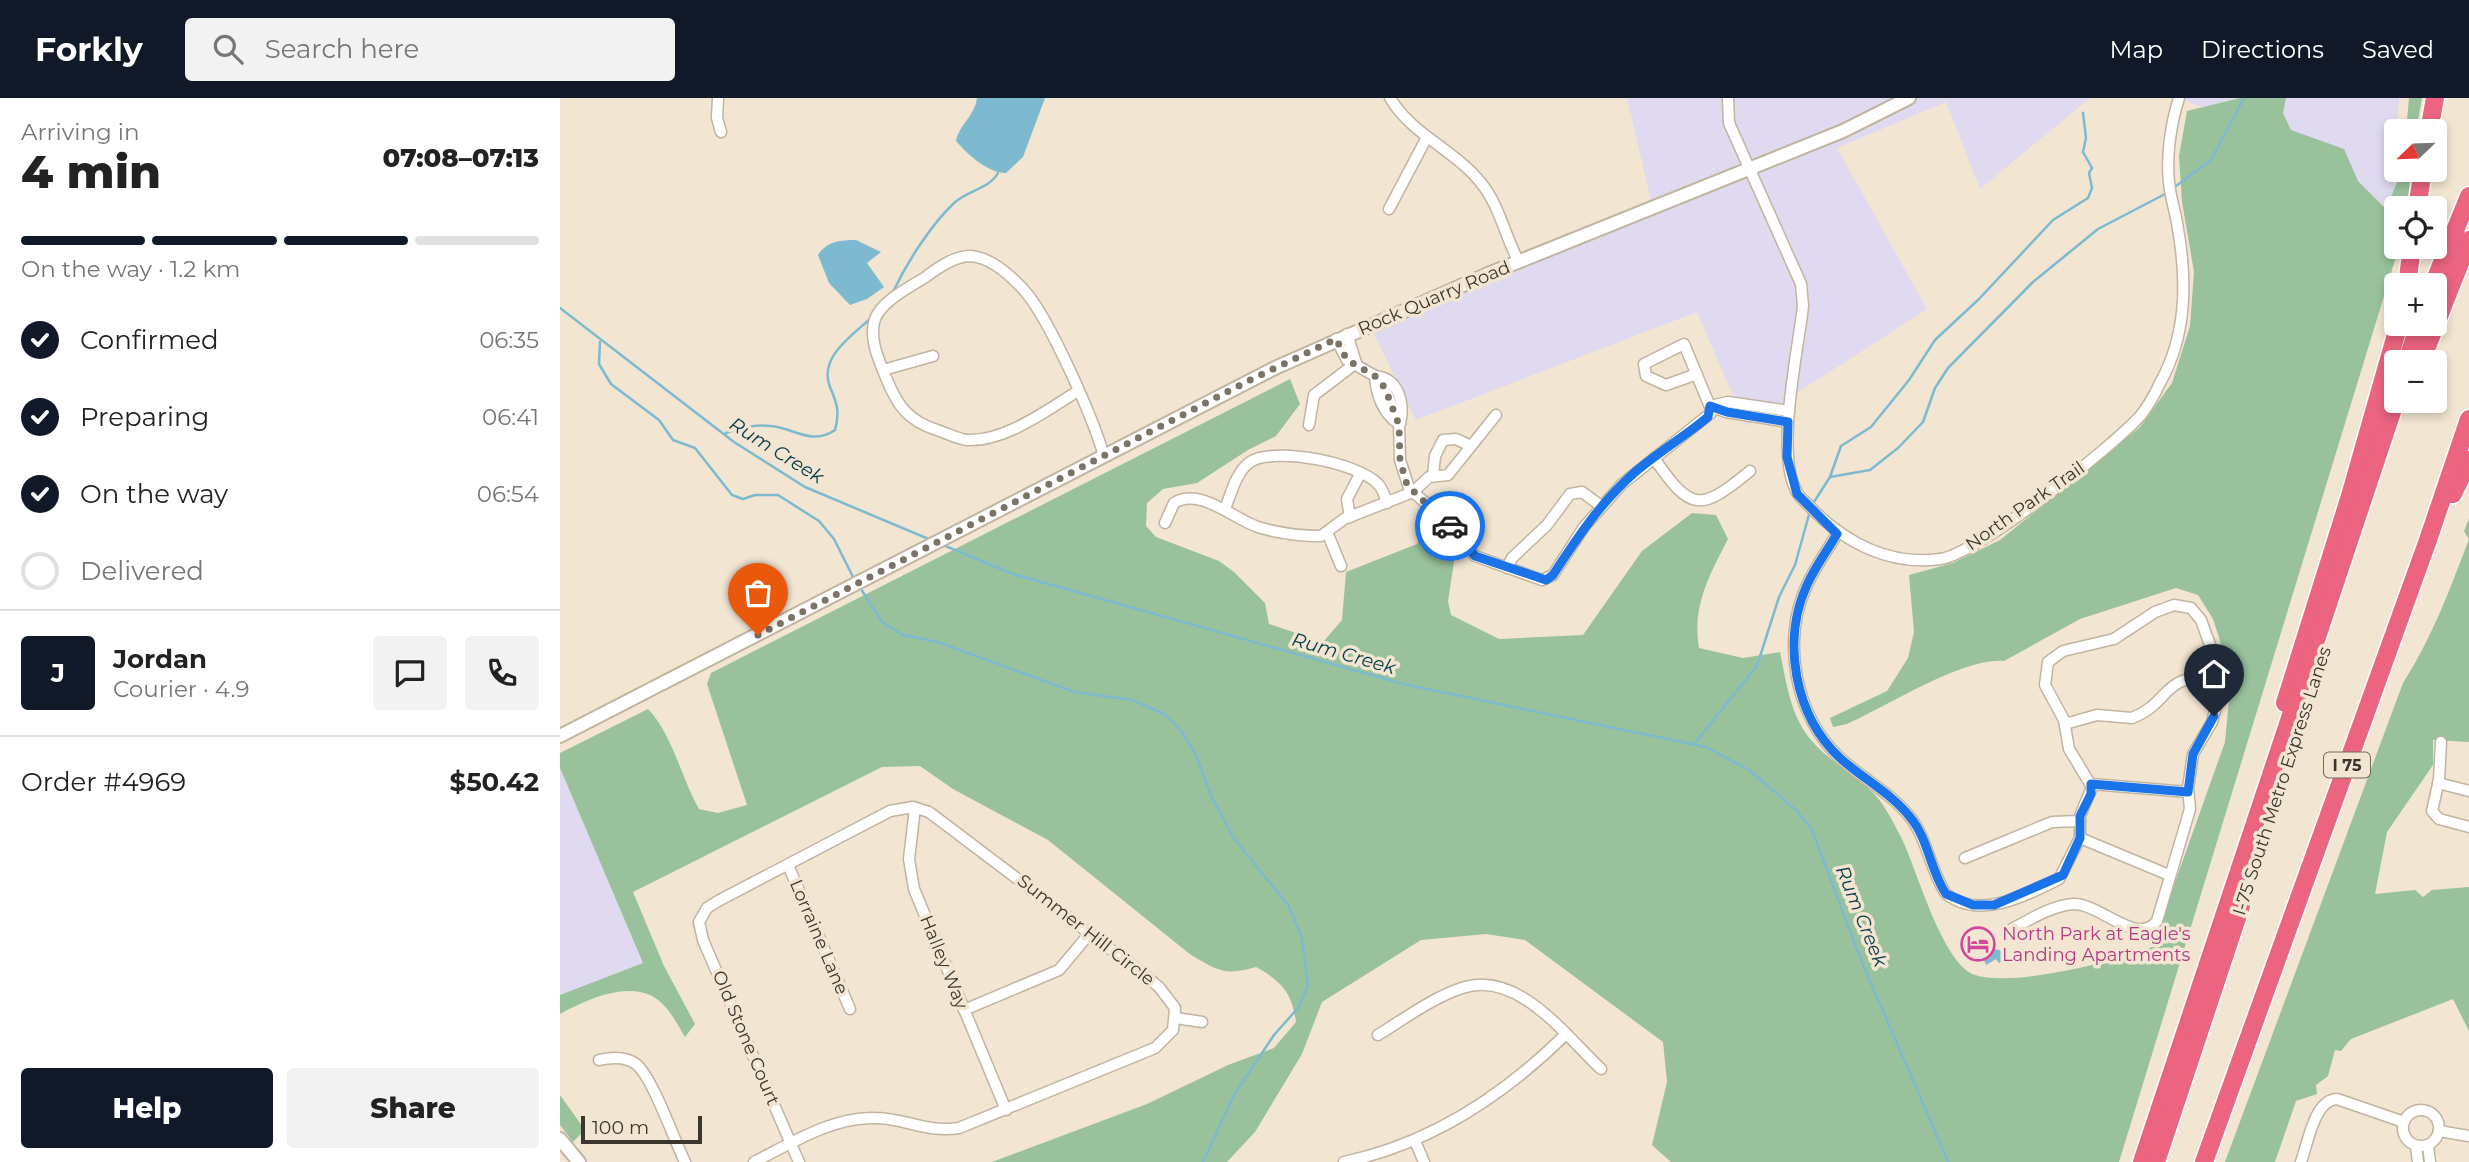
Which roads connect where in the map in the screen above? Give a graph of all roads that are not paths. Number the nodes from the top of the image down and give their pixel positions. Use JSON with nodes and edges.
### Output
{"nodes":[{"id":1,"x":718,"y":98,"type":"edge"},
{"id":2,"x":1390,"y":98,"type":"edge"},
{"id":3,"x":1728,"y":98,"type":"edge"},
{"id":4,"x":1909,"y":98,"type":"edge"},
{"id":5,"x":2179,"y":98,"type":"edge"},
{"id":6,"x":2435,"y":98,"type":"edge"},
{"id":7,"x":2431,"y":119,"type":"edge"},
{"id":8,"x":721,"y":131,"type":"dead end"},
{"id":9,"x":1427,"y":137,"type":"junction"},
{"id":10,"x":1751,"y":170,"type":"junction"},
{"id":11,"x":2469,"y":196,"type":"edge"},
{"id":12,"x":1389,"y":209,"type":"dead end"},
{"id":13,"x":2469,"y":240,"type":"edge"},
{"id":14,"x":1519,"y":262,"type":"junction"},
{"id":15,"x":2438,"y":273,"type":"edge"},
{"id":16,"x":2396,"y":336,"type":"edge"},
{"id":17,"x":1342,"y":337,"type":"junction"},
{"id":18,"x":2426,"y":350,"type":"edge"},
{"id":19,"x":933,"y":356,"type":"dead end"},
{"id":20,"x":1356,"y":363,"type":"junction"},
{"id":21,"x":883,"y":370,"type":"junction"},
{"id":22,"x":1697,"y":374,"type":"junction"},
{"id":23,"x":1375,"y":376,"type":"junction"},
{"id":24,"x":1077,"y":391,"type":"junction"},
{"id":25,"x":1710,"y":406,"type":"junction"},
{"id":26,"x":2392,"y":413,"type":"edge"},
{"id":27,"x":2404,"y":413,"type":"edge"},
{"id":28,"x":1496,"y":415,"type":"dead end"},
{"id":29,"x":1789,"y":417,"type":"junction"},
{"id":30,"x":2469,"y":419,"type":"edge"},
{"id":31,"x":1309,"y":425,"type":"dead end"},
{"id":32,"x":1399,"y":425,"type":"junction"},
{"id":33,"x":1471,"y":446,"type":"junction"},
{"id":34,"x":1104,"y":456,"type":"junction"},
{"id":35,"x":1654,"y":458,"type":"junction"},
{"id":36,"x":2469,"y":460,"type":"edge"},
{"id":37,"x":1750,"y":471,"type":"dead end"},
{"id":38,"x":1360,"y":474,"type":"junction"},
{"id":39,"x":1433,"y":476,"type":"junction"},
{"id":40,"x":1413,"y":492,"type":"junction"},
{"id":41,"x":1387,"y":503,"type":"junction"},
{"id":42,"x":1601,"y":506,"type":"junction"},
{"id":43,"x":1225,"y":509,"type":"junction"},
{"id":44,"x":1350,"y":517,"type":"junction"},
{"id":45,"x":1166,"y":523,"type":"dead end"},
{"id":46,"x":1327,"y":532,"type":"junction"},
{"id":47,"x":1837,"y":534,"type":"junction"},
{"id":48,"x":2428,"y":540,"type":"junction"},
{"id":49,"x":1341,"y":566,"type":"dead end"},
{"id":50,"x":1507,"y":568,"type":"junction"},
{"id":51,"x":2220,"y":677,"type":"junction"},
{"id":52,"x":2065,"y":724,"type":"junction"},
{"id":53,"x":560,"y":735,"type":"edge"},
{"id":54,"x":2441,"y":742,"type":"dead end"},
{"id":55,"x":2438,"y":783,"type":"junction"},
{"id":56,"x":2091,"y":784,"type":"junction"},
{"id":57,"x":2269,"y":785,"type":"junction"},
{"id":58,"x":2469,"y":791,"type":"edge"},
{"id":59,"x":2188,"y":792,"type":"junction"},
{"id":60,"x":915,"y":808,"type":"junction"},
{"id":61,"x":2080,"y":821,"type":"junction"},
{"id":62,"x":2469,"y":827,"type":"edge"},
{"id":63,"x":2080,"y":838,"type":"junction"},
{"id":64,"x":1965,"y":858,"type":"dead end"},
{"id":65,"x":788,"y":865,"type":"junction"},
{"id":66,"x":2169,"y":875,"type":"junction"},
{"id":67,"x":2012,"y":929,"type":"dead end"},
{"id":68,"x":1090,"y":933,"type":"junction"},
{"id":69,"x":850,"y":1009,"type":"dead end"},
{"id":70,"x":964,"y":1010,"type":"junction"},
{"id":71,"x":1176,"y":1018,"type":"junction"},
{"id":72,"x":1202,"y":1022,"type":"dead end"},
{"id":73,"x":1378,"y":1035,"type":"dead end"},
{"id":74,"x":1565,"y":1035,"type":"junction"},
{"id":75,"x":599,"y":1060,"type":"dead end"},
{"id":76,"x":1601,"y":1069,"type":"dead end"},
{"id":77,"x":1006,"y":1110,"type":"junction"},
{"id":78,"x":2404,"y":1122,"type":"junction"},
{"id":79,"x":2439,"y":1131,"type":"junction"},
{"id":80,"x":2469,"y":1136,"type":"edge"},
{"id":81,"x":560,"y":1139,"type":"edge"},
{"id":82,"x":1415,"y":1141,"type":"junction"},
{"id":83,"x":791,"y":1144,"type":"junction"},
{"id":84,"x":2428,"y":1145,"type":"junction"},
{"id":85,"x":2416,"y":1146,"type":"junction"},
{"id":86,"x":579,"y":1162,"type":"edge"},
{"id":87,"x":685,"y":1162,"type":"edge"},
{"id":88,"x":754,"y":1162,"type":"edge"},
{"id":89,"x":799,"y":1162,"type":"edge"},
{"id":90,"x":1343,"y":1162,"type":"edge"},
{"id":91,"x":1423,"y":1162,"type":"edge"},
{"id":92,"x":2142,"y":1162,"type":"edge"},
{"id":93,"x":2157,"y":1162,"type":"edge"},
{"id":94,"x":2204,"y":1162,"type":"edge"},
{"id":95,"x":2301,"y":1162,"type":"edge"},
{"id":96,"x":2418,"y":1162,"type":"edge"},
{"id":97,"x":2430,"y":1162,"type":"edge"}],
"edges":[{"from":1,"to":8,"type":"street"},
{"from":2,"to":9,"type":"street"},
{"from":3,"to":10,"type":"street","name":"North Park Trail"},
{"from":4,"to":10,"type":"street","name":"Rock Quarry Road"},
{"from":5,"to":47,"type":"street","name":"North Park Trail"},
{"from":6,"to":7,"type":"highway"},
{"from":9,"to":12,"type":"street"},
{"from":9,"to":14,"type":"street"},
{"from":10,"to":14,"type":"street","name":"Rock Quarry Road"},
{"from":10,"to":29,"type":"street","name":"North Park Trail"},
{"from":11,"to":15,"type":"highway"},
{"from":13,"to":18,"type":"highway"},
{"from":14,"to":17,"type":"street","name":"Rock Quarry Road"},
{"from":16,"to":57,"type":"highway"},
{"from":17,"to":20,"type":"street"},
{"from":17,"to":34,"type":"street","name":"Rock Quarry Road"},
{"from":19,"to":21,"type":"street"},
{"from":20,"to":23,"type":"street"},
{"from":20,"to":31,"type":"street"},
{"from":21,"to":24,"type":"street"},
{"from":21,"to":24,"type":"street"},
{"from":22,"to":22,"type":"street"},
{"from":22,"to":25,"type":"street"},
{"from":23,"to":32,"type":"street"},
{"from":23,"to":32,"type":"street"},
{"from":24,"to":34,"type":"street"},
{"from":25,"to":29,"type":"street"},
{"from":25,"to":35,"type":"street"},
{"from":26,"to":57,"type":"highway"},
{"from":27,"to":93,"type":"highway","name":"I-75 South Metro Express Lanes"},
{"from":28,"to":33,"type":"street"},
{"from":29,"to":47,"type":"street","name":"North Park Trail"},
{"from":30,"to":48,"type":"highway","number":"I 75"},
{"from":32,"to":40,"type":"street"},
{"from":33,"to":39,"type":"street"},
{"from":33,"to":39,"type":"street"},
{"from":34,"to":53,"type":"street","name":"Rock Quarry Road"},
{"from":35,"to":37,"type":"street"},
{"from":35,"to":42,"type":"street"},
{"from":36,"to":48,"type":"highway"},
{"from":38,"to":41,"type":"street"},
{"from":38,"to":43,"type":"street"},
{"from":38,"to":44,"type":"street"},
{"from":39,"to":40,"type":"street"},
{"from":40,"to":41,"type":"street"},
{"from":40,"to":50,"type":"street"},
{"from":41,"to":44,"type":"street"},
{"from":42,"to":50,"type":"street"},
{"from":42,"to":50,"type":"street"},
{"from":43,"to":45,"type":"street"},
{"from":43,"to":46,"type":"street"},
{"from":44,"to":46,"type":"street"},
{"from":46,"to":49,"type":"street"},
{"from":47,"to":63,"type":"street"},
{"from":48,"to":94,"type":"highway","number":"I 75"},
{"from":51,"to":52,"type":"street"},
{"from":51,"to":52,"type":"street"},
{"from":51,"to":59,"type":"street"},
{"from":52,"to":56,"type":"street"},
{"from":54,"to":55,"type":"street"},
{"from":55,"to":58,"type":"street"},
{"from":55,"to":62,"type":"street"},
{"from":56,"to":59,"type":"street"},
{"from":56,"to":61,"type":"street"},
{"from":57,"to":92,"type":"highway"},
{"from":59,"to":66,"type":"street"},
{"from":60,"to":65,"type":"street"},
{"from":60,"to":68,"type":"street","name":"Summer Hill Circle"},
{"from":60,"to":70,"type":"street","name":"Halley Way"},
{"from":61,"to":63,"type":"street"},
{"from":61,"to":64,"type":"street"},
{"from":63,"to":66,"type":"street"},
{"from":65,"to":69,"type":"street","name":"Lorraine Lane"},
{"from":65,"to":83,"type":"street","name":"Old Stone Court"},
{"from":66,"to":67,"type":"street"},
{"from":68,"to":70,"type":"street"},
{"from":68,"to":71,"type":"street","name":"Summer Hill Circle"},
{"from":70,"to":77,"type":"street","name":"Halley Way"},
{"from":71,"to":72,"type":"street"},
{"from":71,"to":77,"type":"street"},
{"from":73,"to":74,"type":"street"},
{"from":74,"to":76,"type":"street"},
{"from":74,"to":82,"type":"street"},
{"from":75,"to":87,"type":"street"},
{"from":77,"to":83,"type":"street"},
{"from":78,"to":79,"type":"street"},
{"from":78,"to":85,"type":"street"},
{"from":78,"to":95,"type":"street"},
{"from":79,"to":80,"type":"street"},
{"from":79,"to":84,"type":"street"},
{"from":81,"to":86,"type":"street"},
{"from":82,"to":90,"type":"street"},
{"from":82,"to":91,"type":"street"},
{"from":83,"to":88,"type":"street"},
{"from":83,"to":89,"type":"street","name":"Old Stone Court"},
{"from":84,"to":85,"type":"street"},
{"from":84,"to":97,"type":"street"},
{"from":85,"to":96,"type":"street"}]}
